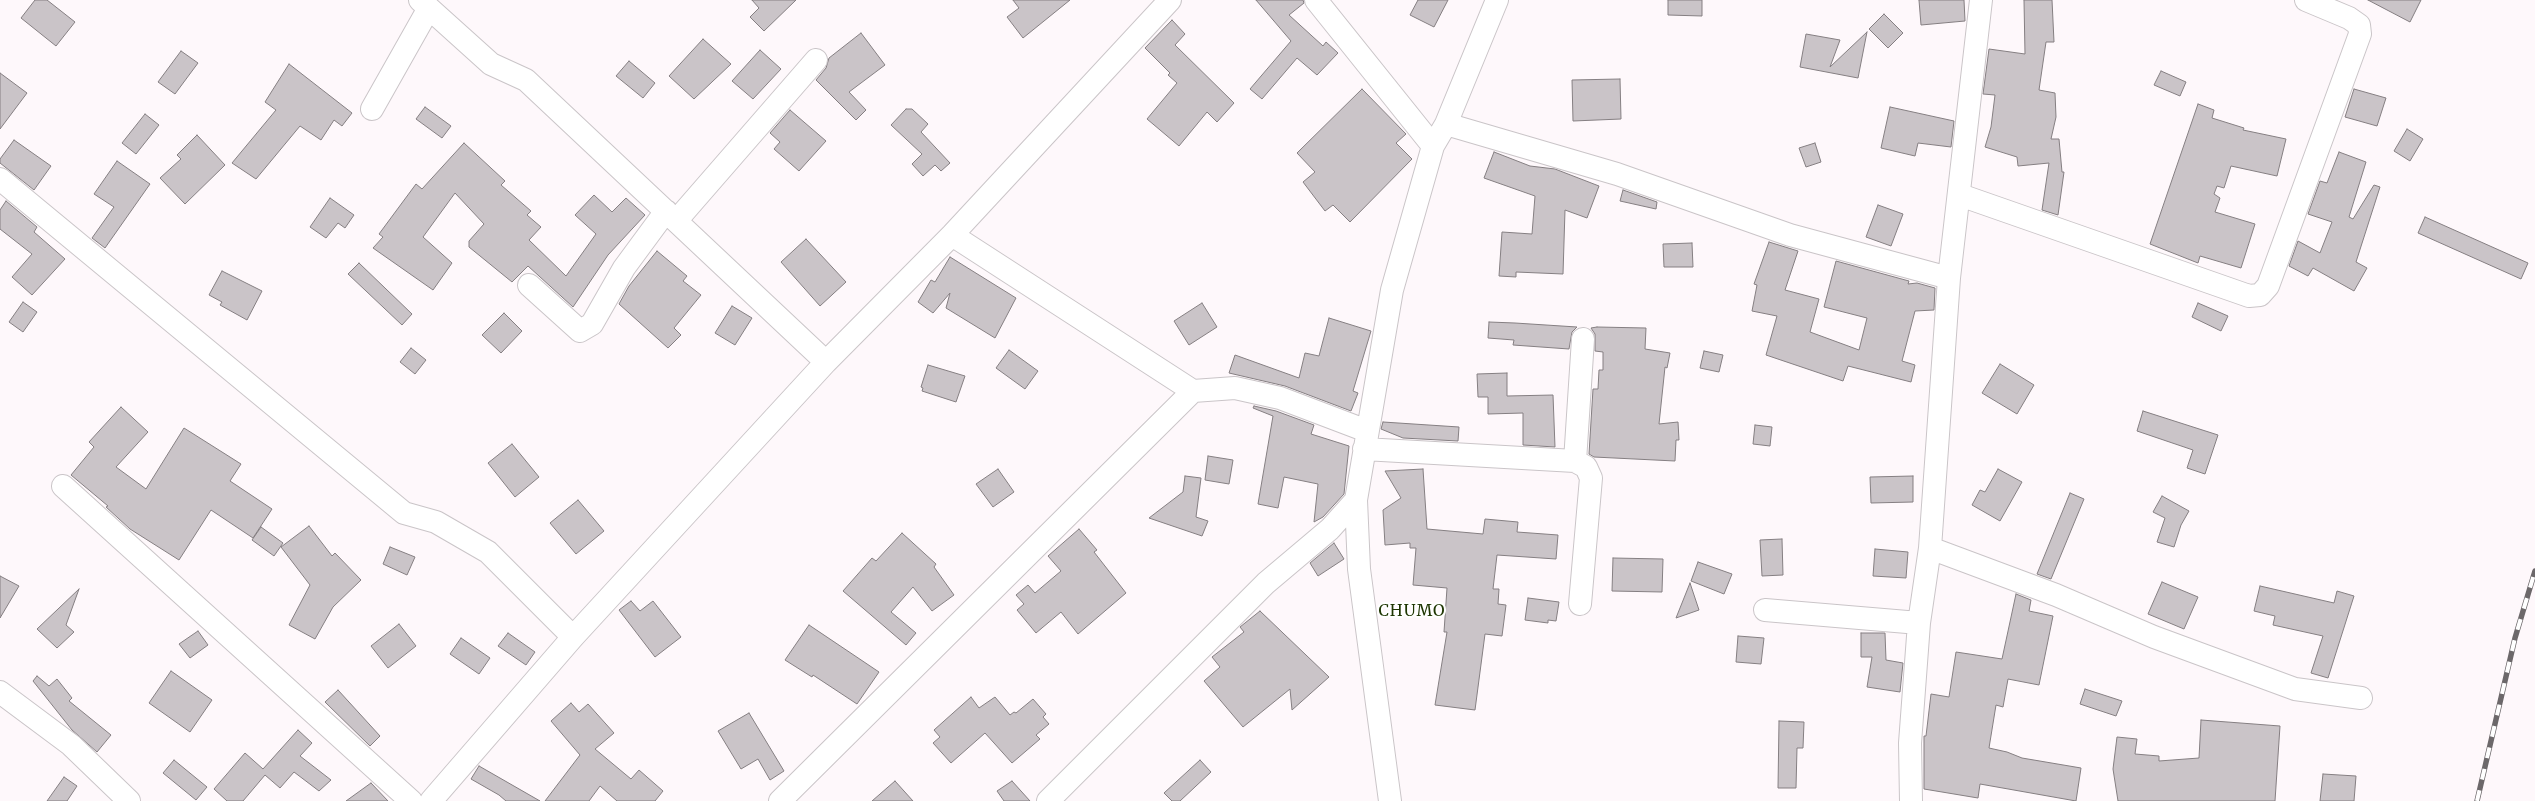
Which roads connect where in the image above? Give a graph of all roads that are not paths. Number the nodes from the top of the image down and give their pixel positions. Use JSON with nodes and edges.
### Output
{"nodes":[{"id":1,"x":1170,"y":0,"type":"edge"},
{"id":2,"x":1316,"y":0,"type":"edge"},
{"id":3,"x":1497,"y":0,"type":"edge"},
{"id":4,"x":1980,"y":0,"type":"edge"},
{"id":5,"x":2306,"y":0,"type":"edge"},
{"id":6,"x":425,"y":4,"type":"edge"},
{"id":7,"x":816,"y":60,"type":"dead end"},
{"id":8,"x":372,"y":109,"type":"dead end"},
{"id":9,"x":1446,"y":124,"type":"junction"},
{"id":10,"x":1434,"y":146,"type":"junction"},
{"id":11,"x":0,"y":179,"type":"edge"},
{"id":12,"x":1960,"y":195,"type":"junction"},
{"id":13,"x":671,"y":216,"type":"junction"},
{"id":14,"x":952,"y":235,"type":"junction"},
{"id":15,"x":1949,"y":278,"type":"junction"},
{"id":16,"x":529,"y":285,"type":"dead end"},
{"id":17,"x":1583,"y":339,"type":"dead end"},
{"id":18,"x":826,"y":362,"type":"junction"},
{"id":19,"x":1192,"y":391,"type":"junction"},
{"id":20,"x":1366,"y":440,"type":"junction"},
{"id":21,"x":1575,"y":461,"type":"junction"},
{"id":22,"x":63,"y":486,"type":"dead end"},
{"id":23,"x":1356,"y":500,"type":"junction"},
{"id":24,"x":1930,"y":548,"type":"junction"},
{"id":25,"x":1580,"y":604,"type":"dead end"},
{"id":26,"x":1765,"y":610,"type":"dead end"},
{"id":27,"x":1919,"y":623,"type":"junction"},
{"id":28,"x":573,"y":637,"type":"junction"},
{"id":29,"x":0,"y":692,"type":"edge"},
{"id":30,"x":2361,"y":698,"type":"dead end"},
{"id":31,"x":1915,"y":800,"type":"edge"},
{"id":32,"x":128,"y":801,"type":"edge"},
{"id":33,"x":410,"y":801,"type":"edge"},
{"id":34,"x":431,"y":801,"type":"edge"},
{"id":35,"x":780,"y":801,"type":"edge"},
{"id":36,"x":1048,"y":801,"type":"edge"},
{"id":37,"x":1390,"y":801,"type":"edge"}],
"edges":[{"from":1,"to":14,"type":"street"},
{"from":2,"to":10,"type":"street"},
{"from":3,"to":9,"type":"street"},
{"from":4,"to":12,"type":"street"},
{"from":5,"to":12,"type":"street"},
{"from":6,"to":8,"type":"street"},
{"from":6,"to":13,"type":"street"},
{"from":7,"to":13,"type":"street"},
{"from":9,"to":10,"type":"street"},
{"from":9,"to":15,"type":"street"},
{"from":10,"to":20,"type":"street"},
{"from":11,"to":28,"type":"street"},
{"from":12,"to":15,"type":"street"},
{"from":13,"to":16,"type":"street"},
{"from":13,"to":18,"type":"street"},
{"from":14,"to":18,"type":"street"},
{"from":14,"to":19,"type":"street"},
{"from":15,"to":24,"type":"street"},
{"from":17,"to":21,"type":"street"},
{"from":18,"to":28,"type":"street"},
{"from":19,"to":20,"type":"street"},
{"from":19,"to":35,"type":"street"},
{"from":20,"to":21,"type":"street"},
{"from":20,"to":23,"type":"street"},
{"from":21,"to":25,"type":"street"},
{"from":22,"to":33,"type":"street"},
{"from":23,"to":36,"type":"street"},
{"from":23,"to":37,"type":"street"},
{"from":24,"to":27,"type":"street"},
{"from":24,"to":30,"type":"street"},
{"from":26,"to":27,"type":"street"},
{"from":27,"to":31,"type":"street"},
{"from":28,"to":34,"type":"street"},
{"from":29,"to":32,"type":"street"}]}
